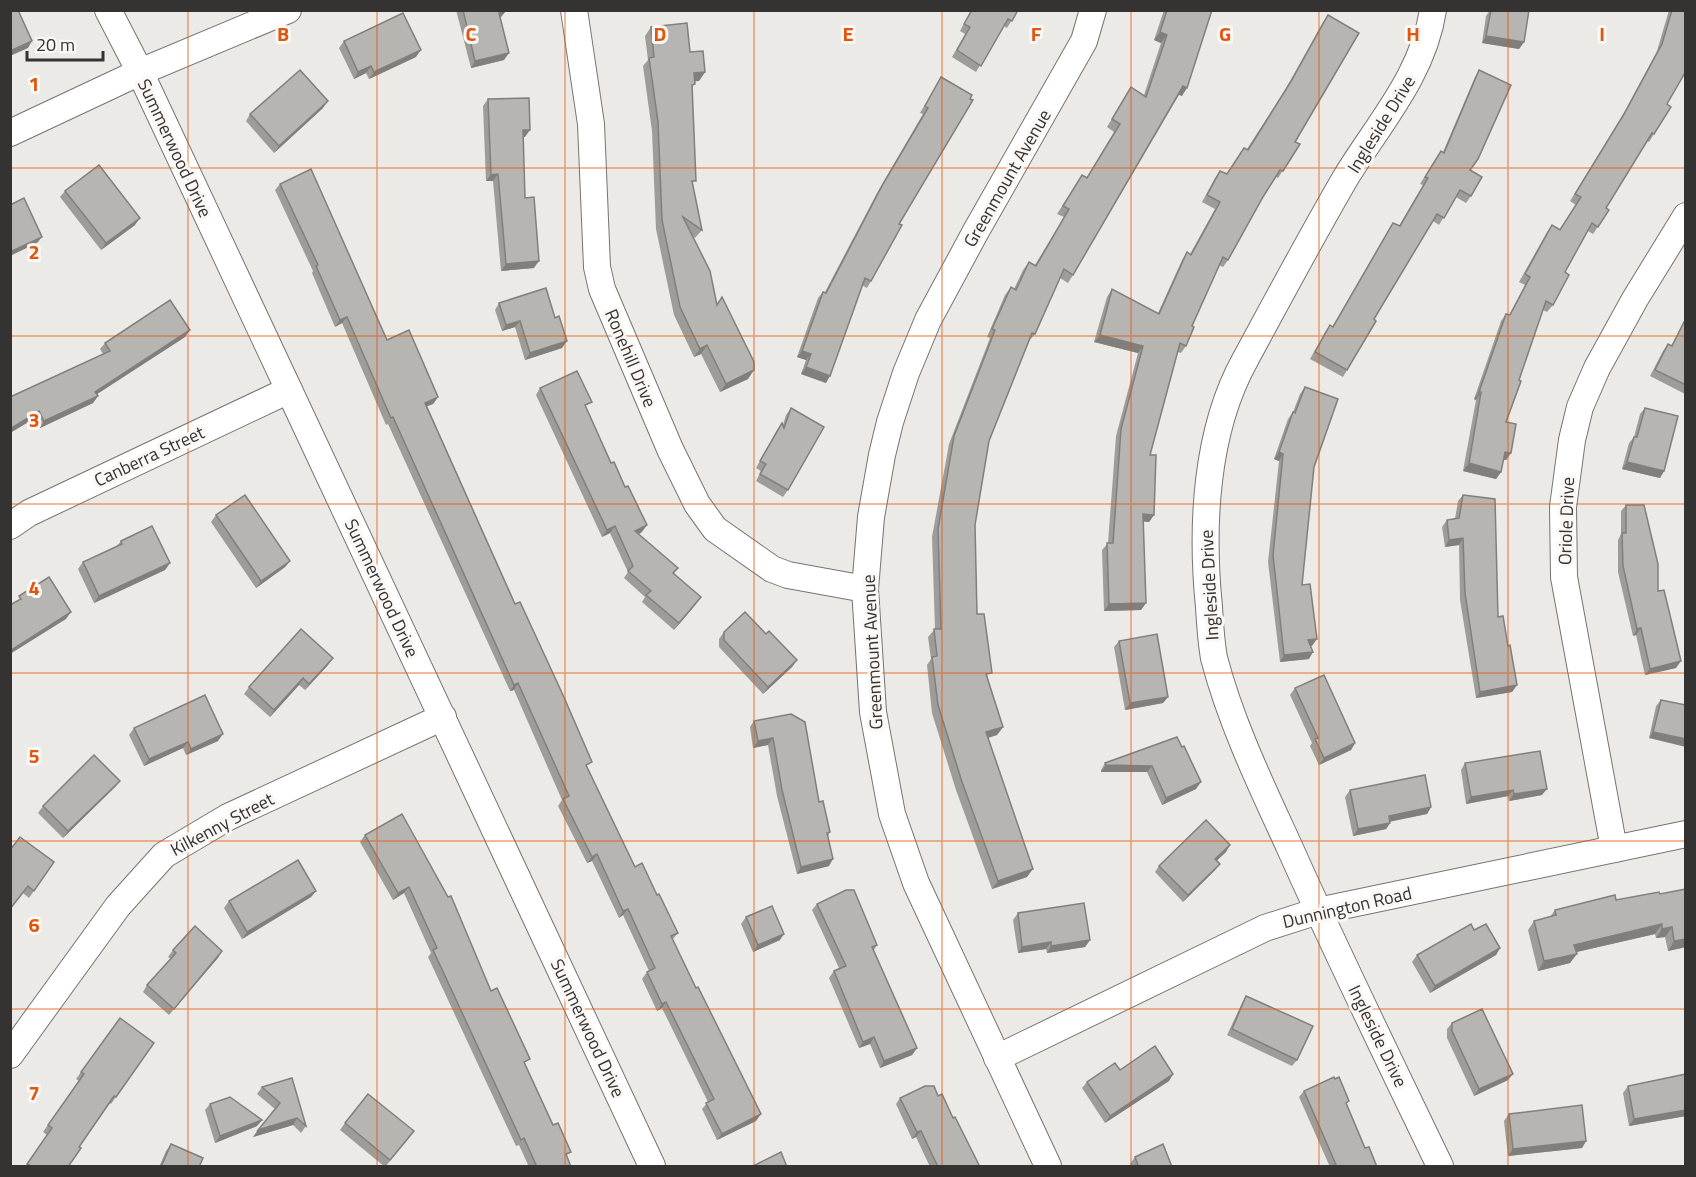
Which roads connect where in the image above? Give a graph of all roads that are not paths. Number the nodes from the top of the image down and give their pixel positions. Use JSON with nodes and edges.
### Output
{"nodes":[{"id":1,"x":108,"y":10,"type":"edge"},
{"id":2,"x":288,"y":10,"type":"edge"},
{"id":3,"x":574,"y":10,"type":"edge"},
{"id":4,"x":1093,"y":10,"type":"edge"},
{"id":5,"x":1433,"y":10,"type":"edge"},
{"id":6,"x":140,"y":72,"type":"junction"},
{"id":7,"x":10,"y":133,"type":"edge"},
{"id":8,"x":1686,"y":216,"type":"edge"},
{"id":9,"x":289,"y":390,"type":"junction"},
{"id":10,"x":10,"y":526,"type":"edge"},
{"id":11,"x":865,"y":589,"type":"junction"},
{"id":12,"x":443,"y":717,"type":"junction"},
{"id":13,"x":1686,"y":834,"type":"edge"},
{"id":14,"x":1614,"y":849,"type":"junction"},
{"id":15,"x":1318,"y":911,"type":"junction"},
{"id":16,"x":10,"y":1055,"type":"edge"},
{"id":17,"x":997,"y":1058,"type":"junction"},
{"id":18,"x":652,"y":1167,"type":"edge"},
{"id":19,"x":1047,"y":1167,"type":"edge"},
{"id":20,"x":1440,"y":1167,"type":"edge"}],
"edges":[{"from":1,"to":6,"type":"street","name":"Summerwood Drive"},
{"from":2,"to":6,"type":"street"},
{"from":3,"to":11,"type":"street","name":"Ronehill Drive"},
{"from":4,"to":11,"type":"street","name":"Greenmount Avenue"},
{"from":5,"to":15,"type":"street","name":"Ingleside Drive"},
{"from":6,"to":7,"type":"street"},
{"from":6,"to":9,"type":"street","name":"Summerwood Drive"},
{"from":8,"to":14,"type":"street","name":"Oriole Drive"},
{"from":9,"to":10,"type":"street","name":"Canberra Street"},
{"from":9,"to":12,"type":"street","name":"Summerwood Drive"},
{"from":11,"to":17,"type":"street","name":"Greenmount Avenue"},
{"from":12,"to":16,"type":"street","name":"Kilkenny Street"},
{"from":12,"to":18,"type":"street","name":"Summerwood Drive"},
{"from":13,"to":14,"type":"street","name":"Dunnington Road"},
{"from":14,"to":15,"type":"street","name":"Dunnington Road"},
{"from":15,"to":17,"type":"street","name":"Dunnington Road"},
{"from":15,"to":20,"type":"street","name":"Ingleside Drive"},
{"from":17,"to":19,"type":"street","name":"Greenmount Avenue"}]}
